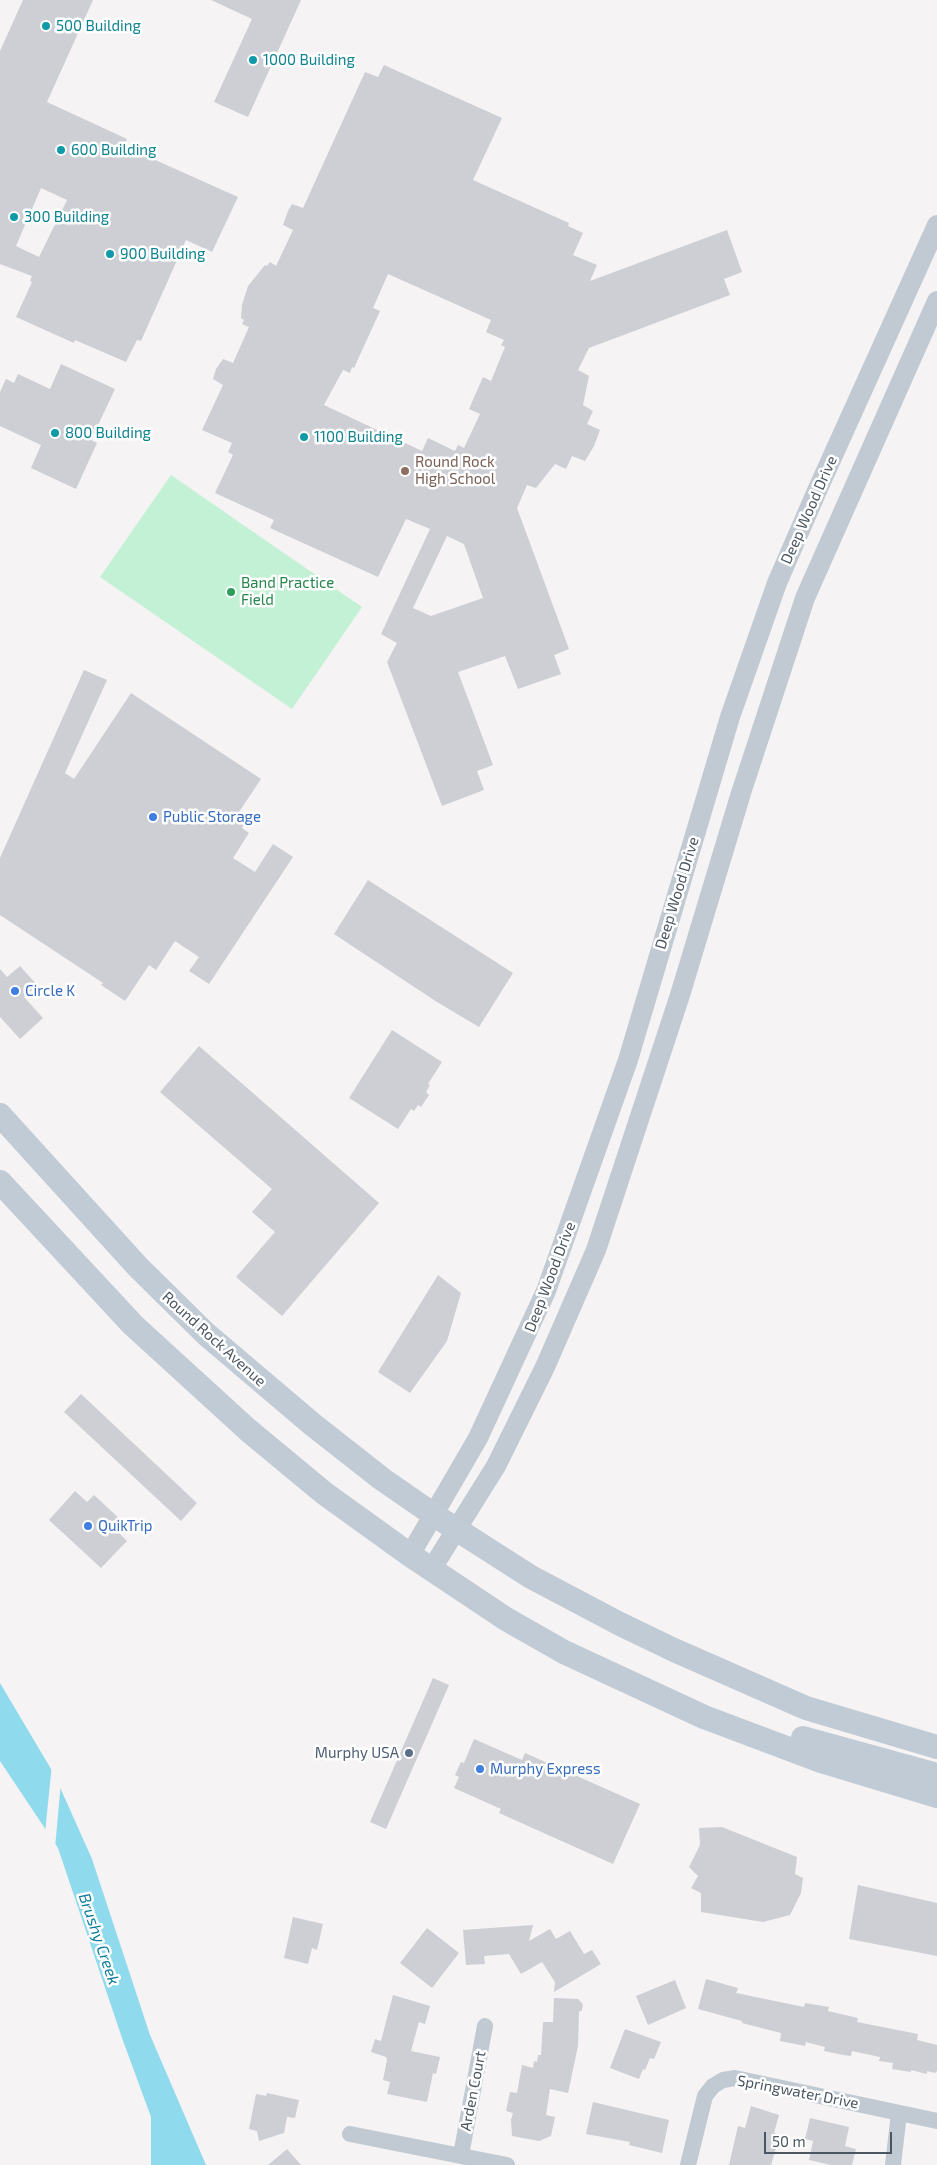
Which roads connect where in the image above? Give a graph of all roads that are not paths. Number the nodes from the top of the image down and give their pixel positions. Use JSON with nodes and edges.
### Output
{"nodes":[{"id":1,"x":937,"y":226,"type":"edge"},
{"id":2,"x":937,"y":301,"type":"edge"},
{"id":3,"x":0,"y":1115,"type":"edge"},
{"id":4,"x":0,"y":1182,"type":"edge"},
{"id":5,"x":434,"y":1515,"type":"junction"},
{"id":6,"x":457,"y":1530,"type":"junction"},
{"id":7,"x":410,"y":1555,"type":"junction"},
{"id":8,"x":431,"y":1570,"type":"junction"},
{"id":9,"x":748,"y":1734,"type":"junction"},
{"id":10,"x":937,"y":1747,"type":"edge"},
{"id":11,"x":937,"y":1775,"type":"edge"},
{"id":12,"x":937,"y":1796,"type":"edge"},
{"id":13,"x":485,"y":2026,"type":"dead end"},
{"id":14,"x":899,"y":2113,"type":"junction"},
{"id":15,"x":937,"y":2121,"type":"edge"},
{"id":16,"x":350,"y":2134,"type":"dead end"},
{"id":17,"x":460,"y":2155,"type":"junction"},
{"id":18,"x":507,"y":2165,"type":"edge"},
{"id":19,"x":688,"y":2165,"type":"edge"},
{"id":20,"x":893,"y":2165,"type":"edge"}],
"edges":[{"from":1,"to":5,"type":"street","name":"Deep Wood Drive"},
{"from":2,"to":6,"type":"street","name":"Deep Wood Drive"},
{"from":3,"to":5,"type":"main road","name":"Round Rock Avenue"},
{"from":4,"to":7,"type":"main road"},
{"from":5,"to":6,"type":"main road","name":"Round Rock Avenue"},
{"from":5,"to":7,"type":"street","name":"Deep Wood Drive"},
{"from":6,"to":8,"type":"street","name":"Deep Wood Drive"},
{"from":6,"to":10,"type":"main road","name":"Round Rock Avenue"},
{"from":7,"to":8,"type":"main road"},
{"from":8,"to":9,"type":"main road"},
{"from":9,"to":11,"type":"main road"},
{"from":9,"to":12,"type":"main road"},
{"from":13,"to":17,"type":"street","name":"Arden Court"},
{"from":14,"to":15,"type":"street","name":"Springwater Drive"},
{"from":14,"to":19,"type":"street","name":"Springwater Drive"},
{"from":14,"to":20,"type":"street"},
{"from":16,"to":17,"type":"street"},
{"from":17,"to":18,"type":"street"}]}
